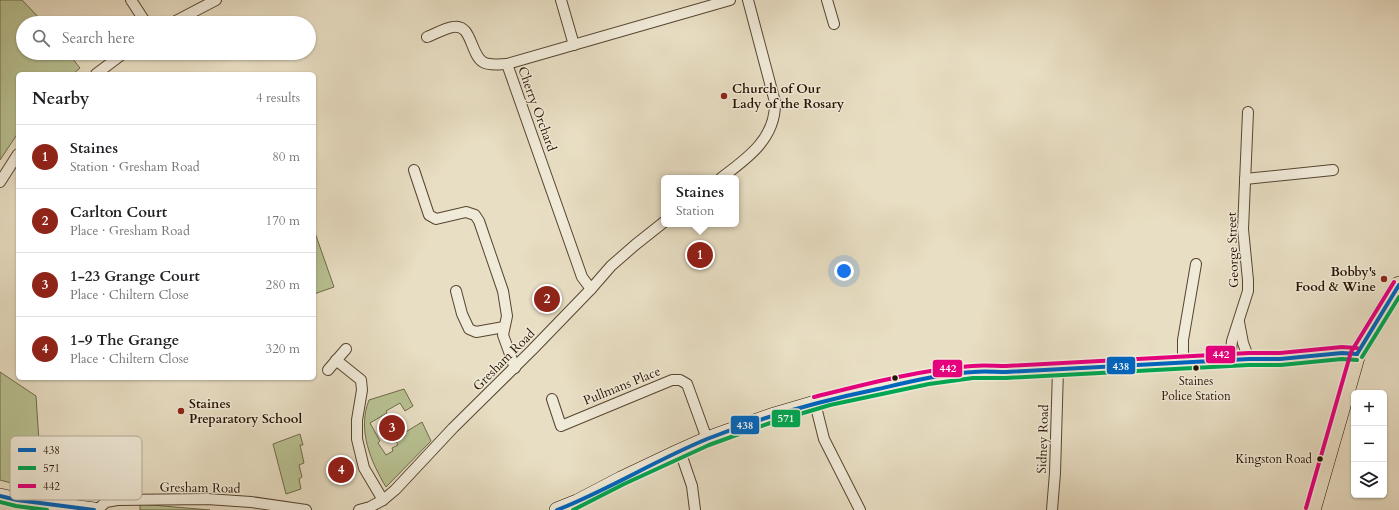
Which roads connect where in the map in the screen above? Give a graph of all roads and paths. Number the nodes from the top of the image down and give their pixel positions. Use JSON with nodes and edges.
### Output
{"nodes":[{"id":1,"x":131,"y":0,"type":"edge"},
{"id":2,"x":216,"y":0,"type":"edge"},
{"id":3,"x":561,"y":0,"type":"edge"},
{"id":4,"x":730,"y":0,"type":"edge"},
{"id":5,"x":748,"y":0,"type":"edge"},
{"id":6,"x":827,"y":0,"type":"edge"},
{"id":7,"x":141,"y":16,"type":"edge"},
{"id":8,"x":185,"y":16,"type":"edge"},
{"id":9,"x":834,"y":24,"type":"dead end"},
{"id":10,"x":427,"y":38,"type":"dead end"},
{"id":11,"x":574,"y":45,"type":"junction"},
{"id":12,"x":115,"y":60,"type":"edge"},
{"id":13,"x":507,"y":64,"type":"junction"},
{"id":14,"x":99,"y":72,"type":"edge"},
{"id":15,"x":1248,"y":112,"type":"dead end"},
{"id":16,"x":16,"y":157,"type":"edge"},
{"id":17,"x":414,"y":170,"type":"dead end"},
{"id":18,"x":1333,"y":170,"type":"dead end"},
{"id":19,"x":725,"y":175,"type":"edge"},
{"id":20,"x":1245,"y":179,"type":"junction"},
{"id":21,"x":0,"y":182,"type":"edge"},
{"id":22,"x":661,"y":224,"type":"edge"},
{"id":23,"x":1196,"y":264,"type":"dead end"},
{"id":24,"x":1399,"y":285,"type":"edge"},
{"id":25,"x":591,"y":289,"type":"junction"},
{"id":26,"x":456,"y":291,"type":"dead end"},
{"id":27,"x":1239,"y":318,"type":"junction"},
{"id":28,"x":504,"y":327,"type":"junction"},
{"id":29,"x":346,"y":349,"type":"dead end"},
{"id":30,"x":1357,"y":354,"type":"junction"},
{"id":31,"x":1249,"y":359,"type":"junction"},
{"id":32,"x":336,"y":360,"type":"junction"},
{"id":33,"x":1230,"y":360,"type":"junction"},
{"id":34,"x":1183,"y":363,"type":"junction"},
{"id":35,"x":515,"y":368,"type":"junction"},
{"id":36,"x":1058,"y":369,"type":"junction"},
{"id":37,"x":328,"y":370,"type":"dead end"},
{"id":38,"x":552,"y":399,"type":"dead end"},
{"id":39,"x":815,"y":403,"type":"junction"},
{"id":40,"x":707,"y":439,"type":"junction"},
{"id":41,"x":680,"y":451,"type":"junction"},
{"id":42,"x":0,"y":496,"type":"edge"},
{"id":43,"x":10,"y":498,"type":"edge"},
{"id":44,"x":17,"y":500,"type":"edge"},
{"id":45,"x":117,"y":500,"type":"edge"},
{"id":46,"x":142,"y":500,"type":"edge"},
{"id":47,"x":383,"y":500,"type":"junction"},
{"id":48,"x":69,"y":509,"type":"edge"},
{"id":49,"x":94,"y":510,"type":"edge"},
{"id":50,"x":97,"y":510,"type":"edge"},
{"id":51,"x":306,"y":510,"type":"edge"},
{"id":52,"x":359,"y":510,"type":"edge"},
{"id":53,"x":560,"y":510,"type":"edge"},
{"id":54,"x":696,"y":510,"type":"edge"},
{"id":55,"x":860,"y":510,"type":"edge"},
{"id":56,"x":1052,"y":510,"type":"edge"},
{"id":57,"x":1312,"y":510,"type":"edge"}],
"edges":[{"from":1,"to":7,"type":"street"},
{"from":2,"to":8,"type":"street"},
{"from":3,"to":11,"type":"street"},
{"from":4,"to":11,"type":"street","name":"Cherry Orchard"},
{"from":5,"to":19,"type":"street"},
{"from":6,"to":9,"type":"street"},
{"from":10,"to":13,"type":"street"},
{"from":11,"to":13,"type":"street","name":"Cherry Orchard"},
{"from":12,"to":14,"type":"street"},
{"from":13,"to":25,"type":"street","name":"Cherry Orchard"},
{"from":15,"to":20,"type":"street","name":"George Street"},
{"from":16,"to":21,"type":"street"},
{"from":17,"to":28,"type":"street"},
{"from":18,"to":20,"type":"street"},
{"from":20,"to":27,"type":"street","name":"George Street"},
{"from":22,"to":25,"type":"street","name":"Gresham Road"},
{"from":23,"to":34,"type":"street"},
{"from":24,"to":30,"type":"main road"},
{"from":25,"to":35,"type":"street","name":"Gresham Road"},
{"from":26,"to":28,"type":"street"},
{"from":27,"to":31,"type":"street"},
{"from":27,"to":33,"type":"street","name":"George Street"},
{"from":28,"to":35,"type":"street"},
{"from":29,"to":32,"type":"street"},
{"from":30,"to":31,"type":"street"},
{"from":30,"to":57,"type":"main road"},
{"from":31,"to":33,"type":"street"},
{"from":32,"to":37,"type":"street"},
{"from":32,"to":47,"type":"street"},
{"from":33,"to":34,"type":"street"},
{"from":34,"to":36,"type":"street"},
{"from":35,"to":47,"type":"street","name":"Gresham Road"},
{"from":36,"to":39,"type":"street"},
{"from":36,"to":56,"type":"street","name":"Sidney Road"},
{"from":38,"to":40,"type":"street","name":"Pullmans Place"},
{"from":39,"to":40,"type":"street"},
{"from":39,"to":55,"type":"street"},
{"from":40,"to":41,"type":"street"},
{"from":41,"to":53,"type":"street"},
{"from":41,"to":54,"type":"street"},
{"from":42,"to":43,"type":"street"},
{"from":44,"to":48,"type":"street"},
{"from":45,"to":50,"type":"street","name":"Gresham Road"},
{"from":46,"to":51,"type":"street","name":"Gresham Road"},
{"from":47,"to":52,"type":"street","name":"Gresham Road"},
{"from":48,"to":49,"type":"street"}]}
